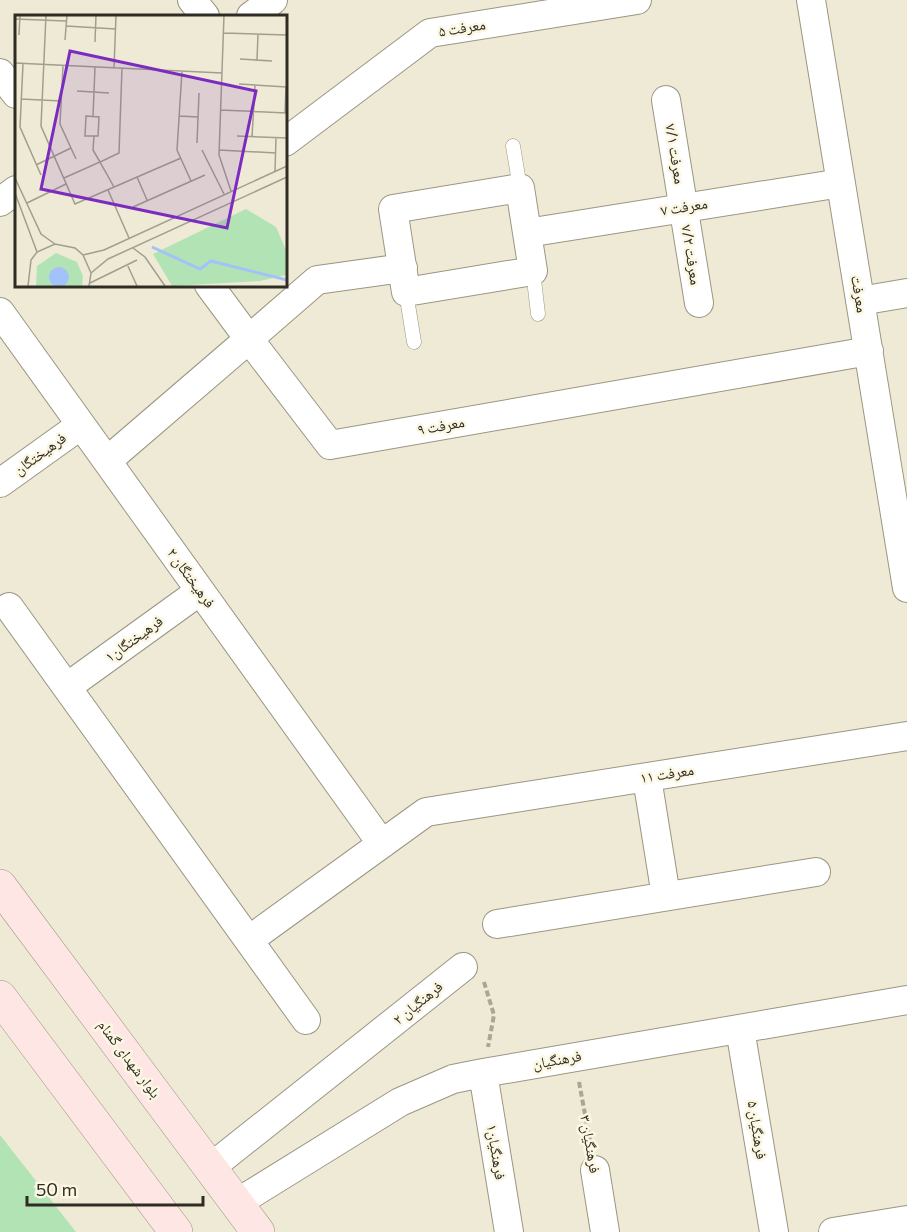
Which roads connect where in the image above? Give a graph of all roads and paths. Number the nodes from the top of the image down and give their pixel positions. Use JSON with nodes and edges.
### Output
{"nodes":[{"id":1,"x":192,"y":0,"type":"edge"},
{"id":2,"x":273,"y":0,"type":"edge"},
{"id":3,"x":637,"y":0,"type":"edge"},
{"id":4,"x":811,"y":0,"type":"edge"},
{"id":5,"x":581,"y":4,"type":"edge"},
{"id":6,"x":204,"y":15,"type":"edge"},
{"id":7,"x":252,"y":15,"type":"edge"},
{"id":8,"x":0,"y":73,"type":"edge"},
{"id":9,"x":15,"y":93,"type":"edge"},
{"id":10,"x":666,"y":100,"type":"dead end"},
{"id":11,"x":288,"y":132,"type":"edge"},
{"id":12,"x":513,"y":146,"type":"dead end"},
{"id":13,"x":841,"y":183,"type":"junction"},
{"id":14,"x":520,"y":189,"type":"junction"},
{"id":15,"x":15,"y":191,"type":"edge"},
{"id":16,"x":0,"y":202,"type":"edge"},
{"id":17,"x":683,"y":207,"type":"junction"},
{"id":18,"x":527,"y":233,"type":"junction"},
{"id":19,"x":533,"y":271,"type":"junction"},
{"id":20,"x":404,"y":280,"type":"junction"},
{"id":21,"x":210,"y":286,"type":"edge"},
{"id":22,"x":907,"y":293,"type":"edge"},
{"id":23,"x":860,"y":301,"type":"junction"},
{"id":24,"x":699,"y":303,"type":"dead end"},
{"id":25,"x":0,"y":312,"type":"edge"},
{"id":26,"x":538,"y":314,"type":"dead end"},
{"id":27,"x":249,"y":339,"type":"junction"},
{"id":28,"x":414,"y":342,"type":"dead end"},
{"id":29,"x":868,"y":351,"type":"junction"},
{"id":30,"x":81,"y":425,"type":"junction"},
{"id":31,"x":107,"y":461,"type":"junction"},
{"id":32,"x":0,"y":483,"type":"edge"},
{"id":33,"x":907,"y":588,"type":"edge"},
{"id":34,"x":200,"y":591,"type":"junction"},
{"id":35,"x":9,"y":607,"type":"dead end"},
{"id":36,"x":67,"y":687,"type":"junction"},
{"id":37,"x":907,"y":736,"type":"edge"},
{"id":38,"x":647,"y":778,"type":"junction"},
{"id":39,"x":382,"y":844,"type":"junction"},
{"id":40,"x":816,"y":872,"type":"dead end"},
{"id":41,"x":0,"y":886,"type":"edge"},
{"id":42,"x":666,"y":896,"type":"junction"},
{"id":43,"x":497,"y":924,"type":"dead end"},
{"id":44,"x":249,"y":940,"type":"junction"},
{"id":45,"x":463,"y":967,"type":"joint"},
{"id":46,"x":0,"y":997,"type":"edge"},
{"id":47,"x":907,"y":1000,"type":"edge"},
{"id":48,"x":306,"y":1020,"type":"dead end"},
{"id":49,"x":740,"y":1029,"type":"junction"},
{"id":50,"x":574,"y":1057,"type":"junction"},
{"id":51,"x":483,"y":1072,"type":"junction"},
{"id":52,"x":210,"y":1168,"type":"junction"},
{"id":53,"x":595,"y":1170,"type":"joint"},
{"id":54,"x":237,"y":1203,"type":"junction"},
{"id":55,"x":907,"y":1220,"type":"edge"},
{"id":56,"x":176,"y":1232,"type":"edge"},
{"id":57,"x":258,"y":1232,"type":"edge"},
{"id":58,"x":509,"y":1232,"type":"edge"},
{"id":59,"x":605,"y":1232,"type":"edge"},
{"id":60,"x":774,"y":1232,"type":"edge"},
{"id":61,"x":833,"y":1232,"type":"edge"}],
"edges":[{"from":1,"to":6,"type":"street"},
{"from":2,"to":7,"type":"street"},
{"from":3,"to":5,"type":"street","name":"معرفت ۵"},
{"from":4,"to":13,"type":"street","name":"معرفت"},
{"from":5,"to":11,"type":"street","name":"معرفت ۵"},
{"from":8,"to":9,"type":"street"},
{"from":10,"to":17,"type":"street","name":"معرفت ۷/۱"},
{"from":12,"to":14,"type":"lane"},
{"from":13,"to":17,"type":"street","name":"معرفت ۷"},
{"from":13,"to":23,"type":"street","name":"معرفت"},
{"from":14,"to":18,"type":"street"},
{"from":14,"to":20,"type":"street"},
{"from":15,"to":16,"type":"street"},
{"from":17,"to":18,"type":"street","name":"معرفت ۷"},
{"from":17,"to":24,"type":"street","name":"معرفت ۷/۲"},
{"from":18,"to":19,"type":"street"},
{"from":19,"to":20,"type":"street"},
{"from":19,"to":26,"type":"lane"},
{"from":20,"to":27,"type":"street"},
{"from":20,"to":28,"type":"lane"},
{"from":21,"to":27,"type":"street"},
{"from":22,"to":23,"type":"street"},
{"from":23,"to":29,"type":"street","name":"معرفت"},
{"from":25,"to":30,"type":"street","name":"فرهیختگان ۲"},
{"from":27,"to":29,"type":"street","name":"معرفت ۹"},
{"from":27,"to":31,"type":"street"},
{"from":29,"to":33,"type":"street","name":"معرفت"},
{"from":30,"to":31,"type":"street","name":"فرهیختگان ۲"},
{"from":30,"to":32,"type":"street","name":"فرهیختگان"},
{"from":31,"to":34,"type":"street","name":"فرهیختگان ۲"},
{"from":34,"to":36,"type":"street","name":"فرهیختگان۱"},
{"from":34,"to":39,"type":"street","name":"فرهیختگان ۲"},
{"from":35,"to":36,"type":"street"},
{"from":36,"to":44,"type":"street"},
{"from":37,"to":38,"type":"street","name":"معرفت ۱۱"},
{"from":38,"to":39,"type":"street","name":"معرفت ۱۱"},
{"from":38,"to":42,"type":"street"},
{"from":39,"to":44,"type":"street"},
{"from":40,"to":42,"type":"street"},
{"from":41,"to":52,"type":"main road","name":"بلوار شهدای گمنام"},
{"from":42,"to":43,"type":"street"},
{"from":44,"to":48,"type":"street"},
{"from":45,"to":51,"type":"path"},
{"from":45,"to":52,"type":"street","name":"فرهنگیان ۲"},
{"from":46,"to":56,"type":"main road"},
{"from":47,"to":49,"type":"street","name":"فرهنگیان"},
{"from":49,"to":50,"type":"street","name":"فرهنگیان"},
{"from":49,"to":60,"type":"street","name":"فرهنگیان ۵"},
{"from":50,"to":51,"type":"street","name":"فرهنگیان"},
{"from":50,"to":53,"type":"path","name":"فرهنگیان ۳"},
{"from":51,"to":54,"type":"street","name":"فرهنگیان"},
{"from":51,"to":58,"type":"street","name":"فرهنگیان۱"},
{"from":52,"to":54,"type":"main road","name":"بلوار شهدای گمنام"},
{"from":53,"to":59,"type":"street","name":"فرهنگیان ۳"},
{"from":54,"to":57,"type":"main road","name":"بلوار شهدای گمنام"},
{"from":55,"to":61,"type":"street"}]}
